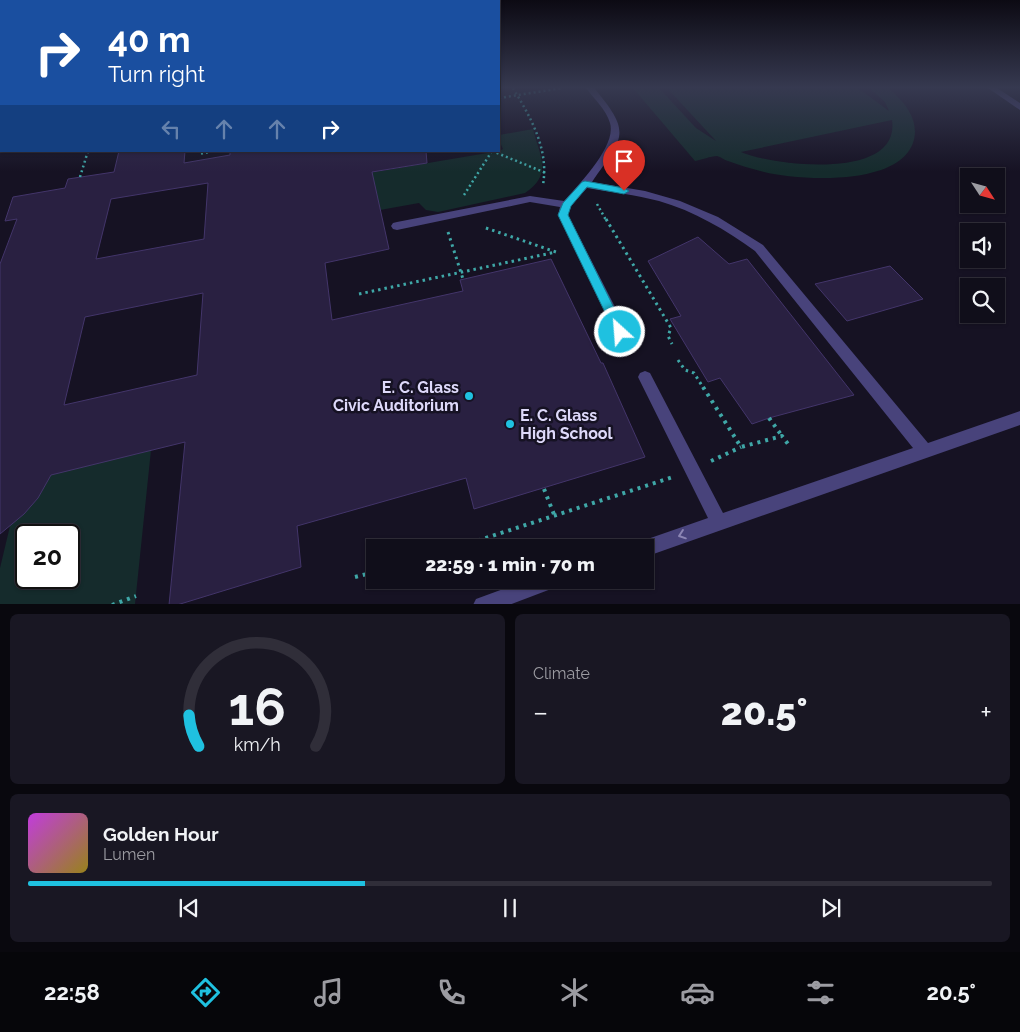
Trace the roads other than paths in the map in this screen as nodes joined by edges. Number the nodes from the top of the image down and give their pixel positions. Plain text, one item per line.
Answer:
1 (610, 116) edge
2 (585, 184) junction
3 (566, 205) junction
4 (397, 226) dead end
5 (629, 348) dead end
6 (645, 377) dead end
7 (1020, 418) edge
8 (925, 451) junction
9 (719, 522) junction
10 (654, 545) edge
11 (526, 589) edge
12 (482, 604) edge

1 - 2 street
2 - 3 street
2 - 8 street
3 - 4 street
3 - 5 street
6 - 9 street
7 - 8 street
8 - 9 street
9 -> 10 street
11 - 12 street

